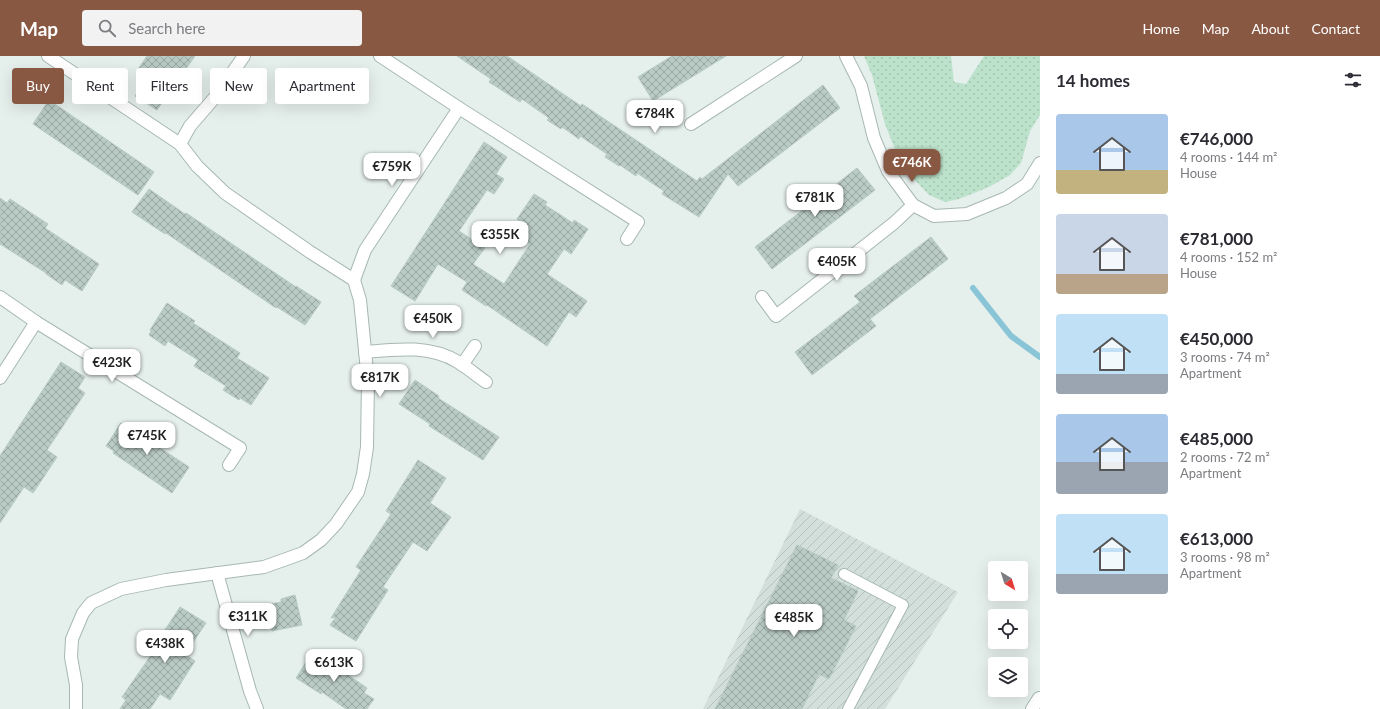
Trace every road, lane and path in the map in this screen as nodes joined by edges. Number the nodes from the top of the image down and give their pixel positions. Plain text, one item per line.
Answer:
1 (48, 56) edge
2 (244, 56) edge
3 (380, 56) edge
4 (796, 56) edge
5 (846, 56) edge
6 (459, 108) junction
7 (691, 124) dead end
8 (180, 144) junction
9 (1040, 163) edge
10 (913, 205) junction
11 (626, 239) dead end
12 (354, 280) junction
13 (762, 297) dead end
14 (0, 298) edge
15 (36, 322) junction
16 (475, 346) dead end
17 (365, 352) junction
18 (462, 365) junction
19 (0, 378) edge
20 (486, 382) dead end
21 (229, 465) dead end
22 (217, 573) junction
23 (844, 574) dead end
24 (1039, 698) dead end
25 (76, 709) edge
26 (257, 709) edge
27 (848, 709) edge
28 (1032, 709) edge

1 - 8 street
2 - 8 street
3 - 6 street
4 - 7 street
5 - 10 street
6 - 11 street
6 - 12 street
8 - 12 street
9 - 10 street
10 - 13 street
12 - 17 street
14 - 15 street
15 - 19 street
15 - 21 street
16 - 18 street
17 - 18 street
17 - 22 street
18 - 20 street
22 - 25 street
22 - 26 street
23 - 27 lane
24 - 28 street

